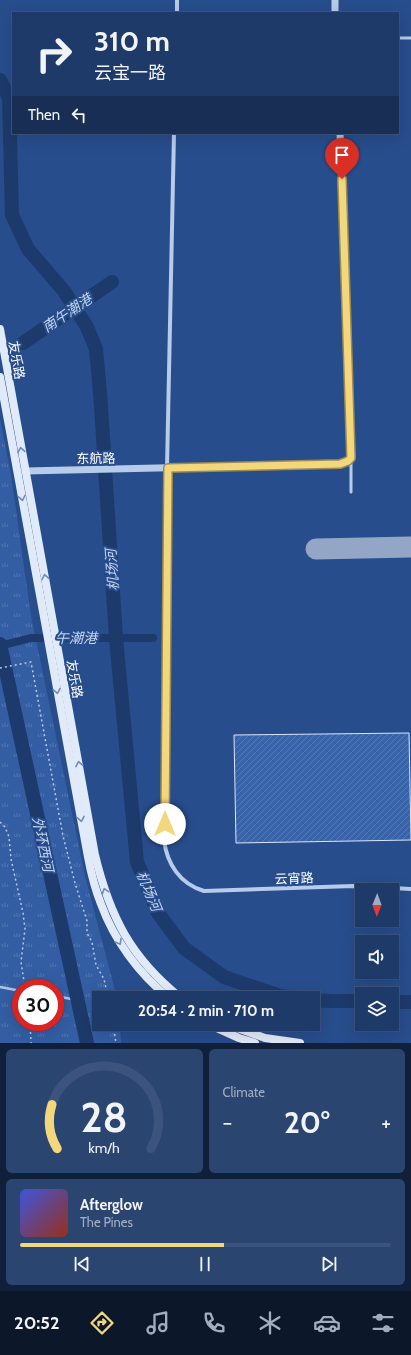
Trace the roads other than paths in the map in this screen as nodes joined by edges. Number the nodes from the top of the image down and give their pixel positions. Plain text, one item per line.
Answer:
1 (177, 0) edge
2 (335, 0) edge
3 (177, 12) edge
4 (335, 12) edge
5 (399, 38) edge
6 (411, 38) edge
7 (174, 134) edge
8 (340, 134) edge
9 (0, 329) edge
10 (0, 377) edge
11 (351, 458) junction
12 (168, 468) junction
13 (42, 469) dead end
14 (21, 471) junction
15 (351, 492) dead end
16 (411, 889) edge
17 (150, 975) junction
18 (163, 991) edge
19 (173, 991) edge
20 (224, 1031) edge
21 (246, 1031) edge
22 (255, 1043) edge
23 (300, 1043) edge

1 - 3 street
2 - 4 street
5 - 6 lane
7 - 12 street
8 - 11 street
14 -> 9 main road, 友乐路
10 - 14 main road, 友乐路
11 - 12 street, 东航路
11 - 15 lane
12 - 14 street, 东航路
12 - 16 street, 云宵路
13 - 14 street
14 - 17 main road, 友乐路
17 - 18 main road
17 - 19 main road
20 - 22 main road
21 - 23 main road

